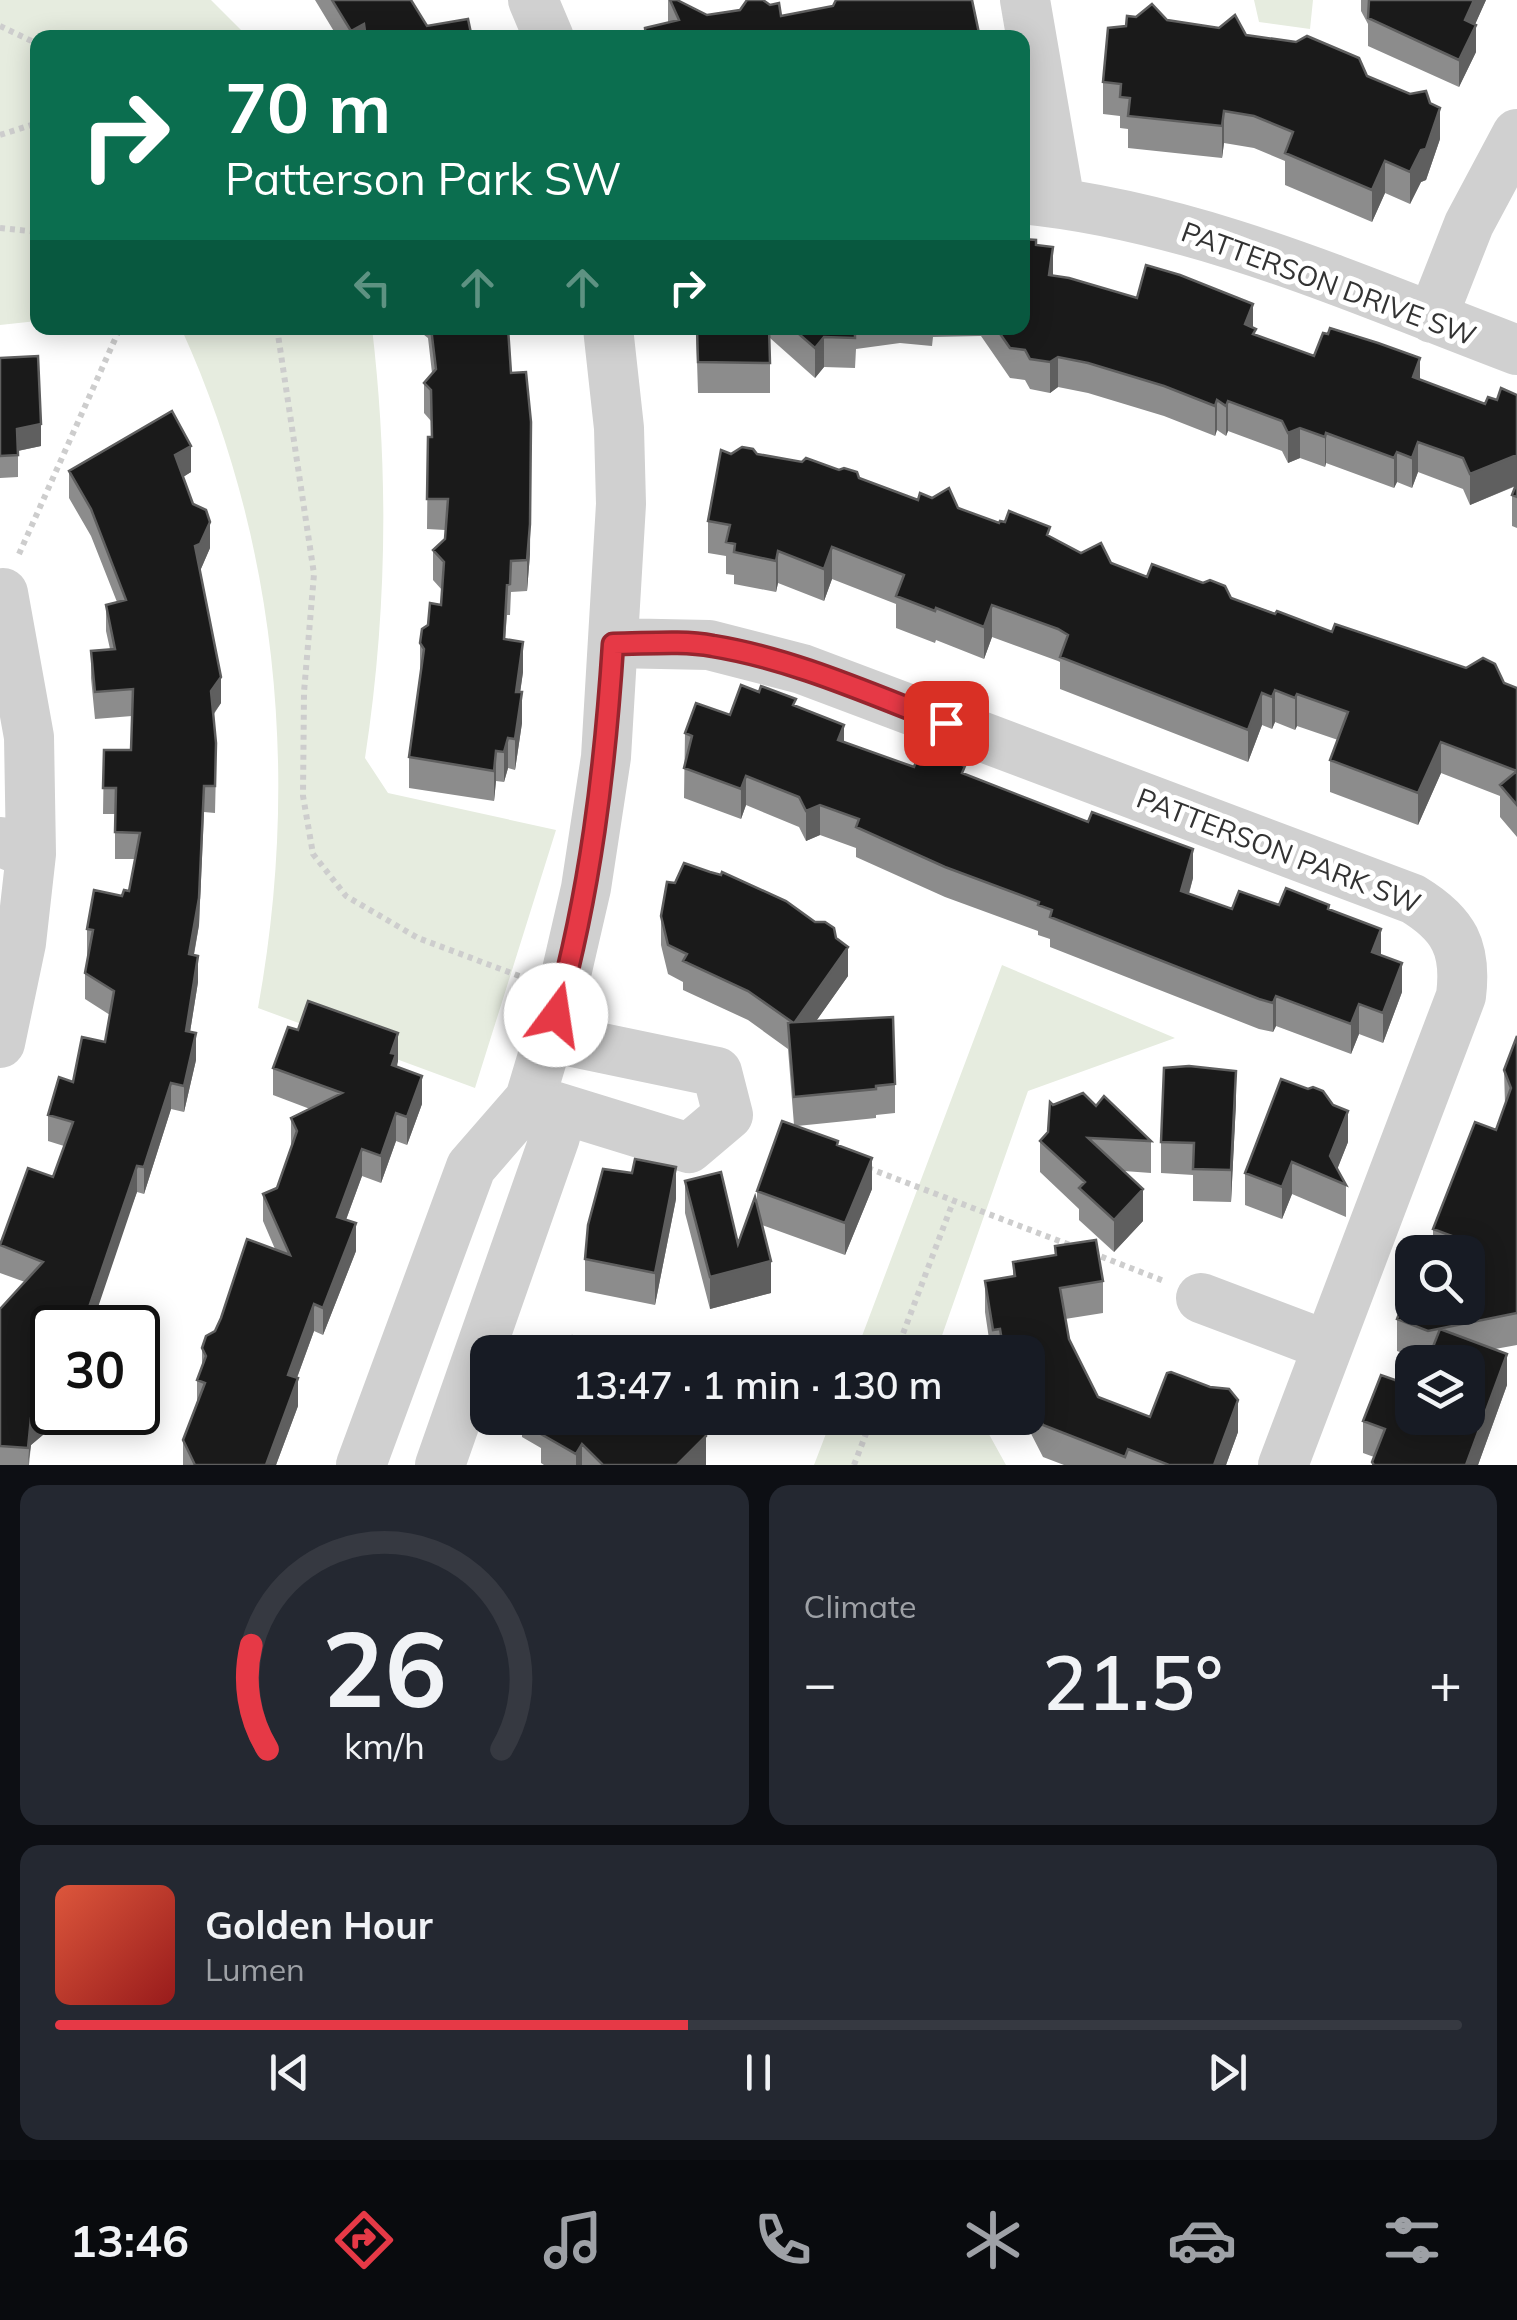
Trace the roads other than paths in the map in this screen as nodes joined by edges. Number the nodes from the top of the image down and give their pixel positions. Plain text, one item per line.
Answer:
1 (533, 0) edge
2 (1025, 0) edge
3 (546, 30) edge
4 (1027, 30) edge
5 (1030, 63) edge
6 (1517, 134) edge
7 (1041, 201) edge
8 (1432, 318) junction
9 (609, 335) edge
10 (1517, 350) edge
11 (3, 593) road end
12 (613, 644) junction
13 (16, 848) edge
14 (556, 1015) junction
15 (0, 1043) edge
16 (530, 1099) junction
17 (1202, 1298) road end
18 (1328, 1346) junction
19 (360, 1465) edge
20 (440, 1465) edge
21 (1283, 1465) edge

1 - 3 street
2 - 4 street
5 - 7 street
6 - 8 street
7 - 8 street, PATTERSON DRIVE SW
8 - 10 street, PATTERSON DRIVE SW
9 - 12 street
11 - 13 street
12 - 14 street
12 - 18 street, PATTERSON PARK SW
13 - 15 street
14 - 16 street
14 - 16 street
16 - 19 street
16 - 20 street
17 - 18 street
18 - 21 street, PATTERSON PARK SW

